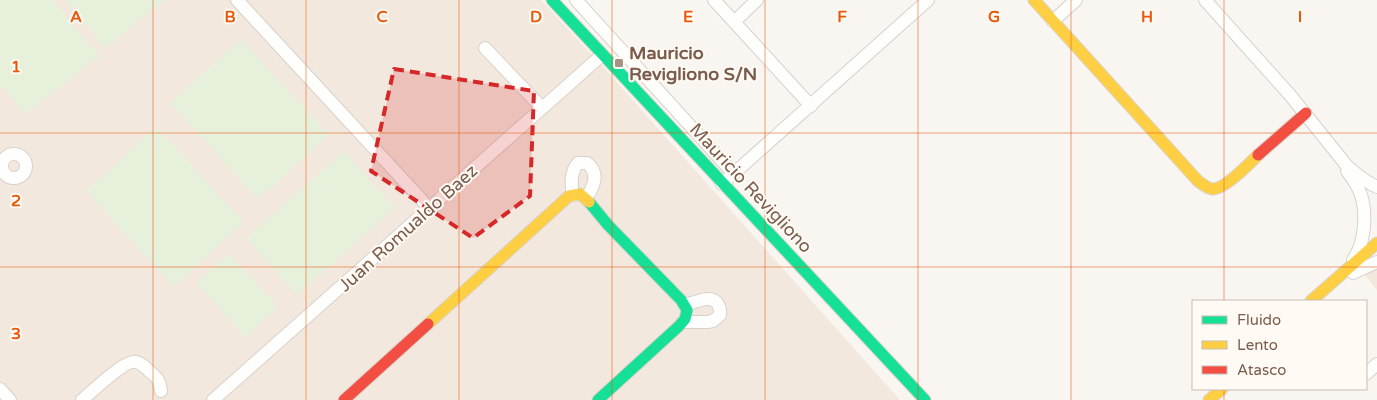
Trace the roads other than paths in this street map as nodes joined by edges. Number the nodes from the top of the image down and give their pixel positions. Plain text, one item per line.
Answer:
1 (237, 0) edge
2 (552, 0) edge
3 (576, 0) edge
4 (714, 0) edge
5 (757, 0) edge
6 (928, 0) edge
7 (1034, 0) edge
8 (1076, 0) edge
9 (1205, 0) edge
10 (1053, 21) junction
11 (734, 22) junction
12 (485, 48) dead end
13 (602, 55) junction
14 (811, 106) junction
15 (542, 108) junction
16 (1306, 113) junction
17 (1331, 146) junction
18 (734, 174) junction
19 (722, 184) junction
20 (1374, 185) edge
21 (1361, 194) junction
22 (430, 209) junction
23 (1377, 242) edge
24 (1377, 251) edge
25 (1377, 262) edge
26 (1350, 271) junction
27 (1312, 300) edge
28 (1322, 300) edge
29 (684, 305) junction
30 (682, 322) junction
31 (1377, 365) edge
32 (1367, 373) edge
33 (0, 390) edge
34 (1212, 390) edge
35 (1221, 390) edge
36 (161, 391) dead end
37 (10, 400) edge
38 (82, 400) edge
39 (213, 400) edge
40 (344, 400) edge
41 (598, 400) edge
42 (925, 400) edge
43 (1200, 400) edge
44 (1209, 400) edge

1 - 22 street
2 - 13 street, Mauricio Revigliono
3 - 18 street
4 - 11 street
5 - 11 street
6 - 14 street
7 - 10 street
8 - 10 street
9 - 16 street
10 - 16 street
11 - 14 street
12 - 15 street
13 - 15 street, Juan Romualdo Baez
13 - 19 street, Mauricio Revigliono
14 - 18 street
15 - 22 street, Juan Romualdo Baez
16 - 17 street
17 - 20 street
17 - 21 street
18 - 19 street
19 - 42 street, Mauricio Revigliono
20 - 21 street
21 - 26 street
22 - 39 street, Juan Romualdo Baez
23 - 26 street
24 - 26 street
25 - 26 street
26 - 27 street
26 - 28 street
29 - 30 street
29 - 30 street
29 - 40 street
30 - 41 street
31 - 32 street
33 - 37 street
34 - 43 street
35 - 44 street
36 - 38 street

